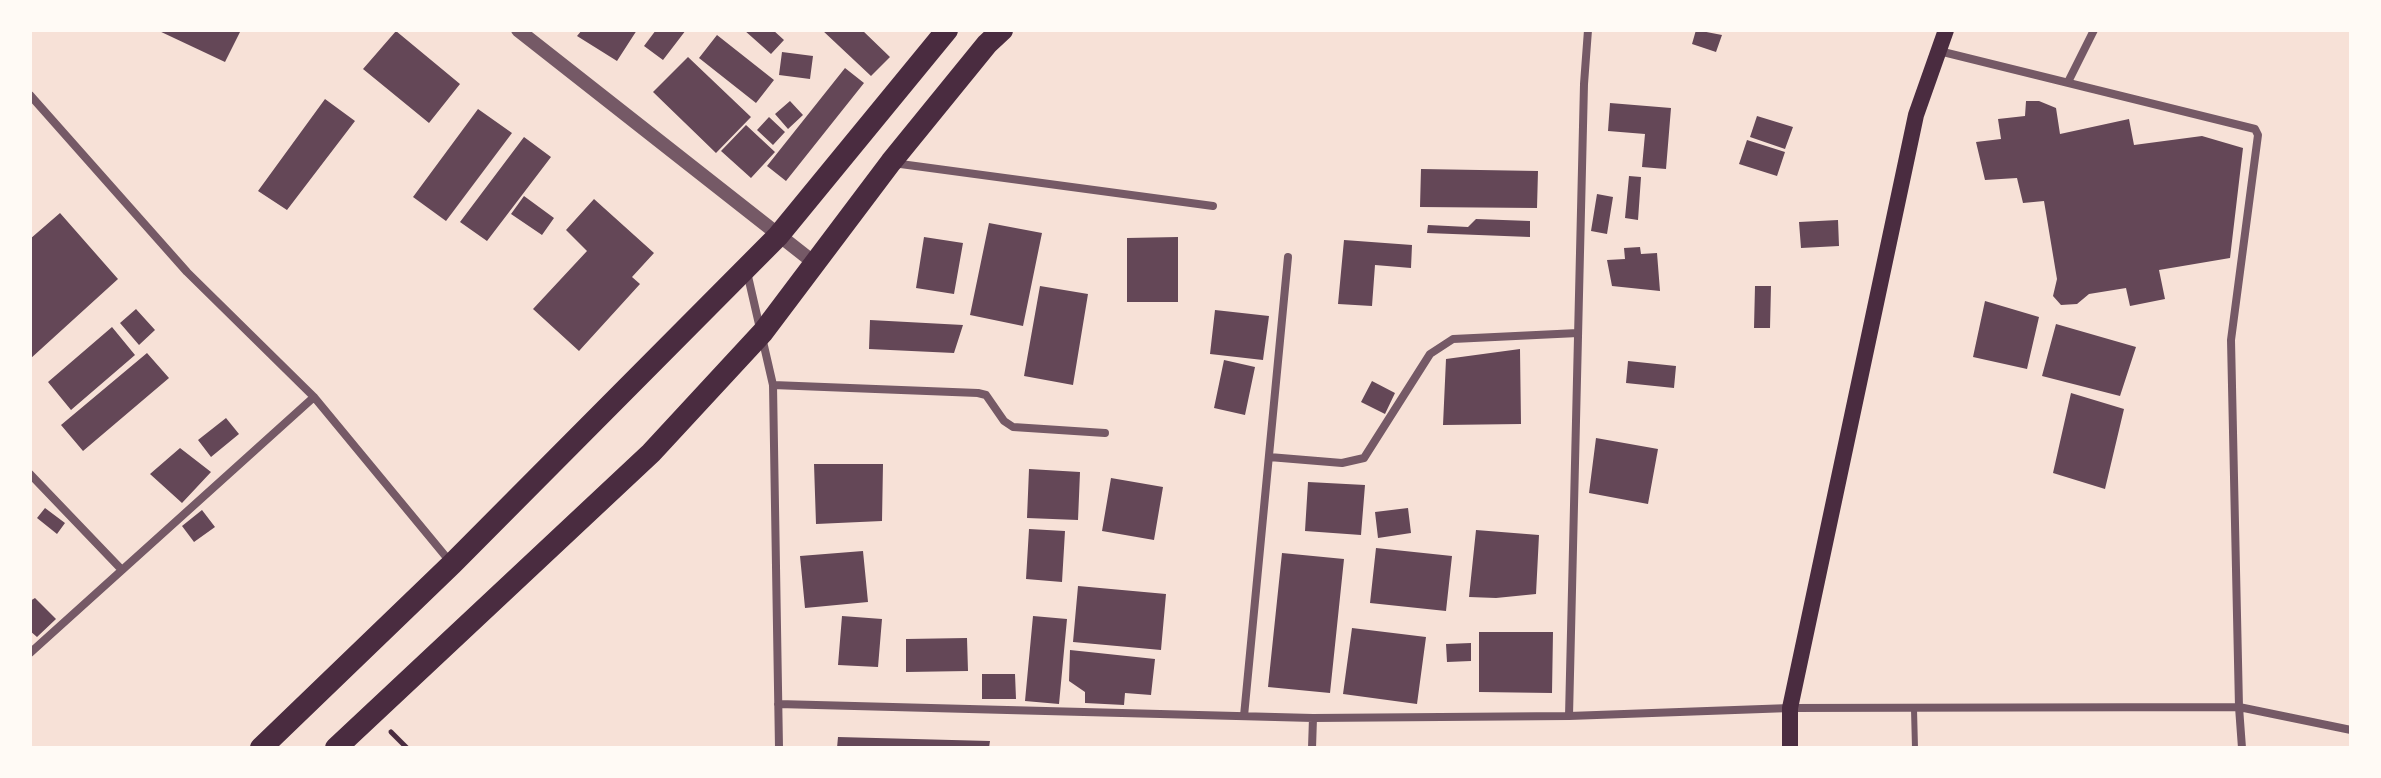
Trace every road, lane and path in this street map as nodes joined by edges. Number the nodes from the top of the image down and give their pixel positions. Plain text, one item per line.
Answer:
1 (518, 30) edge
2 (947, 30) edge
3 (1002, 30) edge
4 (1588, 30) edge
5 (1946, 30) edge
6 (2094, 30) edge
7 (1939, 51) junction
8 (2068, 82) junction
9 (30, 95) edge
10 (891, 162) junction
11 (1213, 206) dead end
12 (778, 236) junction
13 (1288, 257) dead end
14 (817, 265) junction
15 (746, 268) junction
16 (763, 332) junction
17 (1578, 333) junction
18 (773, 385) junction
19 (314, 397) junction
20 (1105, 433) dead end
21 (1269, 457) junction
22 (30, 474) edge
23 (452, 564) junction
24 (122, 570) junction
25 (30, 653) edge
26 (778, 704) junction
27 (2239, 707) junction
28 (1790, 708) junction
29 (1914, 709) junction
30 (1244, 716) junction
31 (1569, 716) junction
32 (1313, 718) junction
33 (2351, 730) edge
34 (261, 748) edge
35 (336, 748) edge
36 (779, 748) edge
37 (1312, 748) edge
38 (1790, 748) edge
39 (1915, 748) edge
40 (2242, 748) edge

1 - 12 street
2 - 12 highway
3 - 10 highway
4 - 17 street
5 - 7 main road
6 - 8 street
7 - 8 street
7 - 28 main road
8 - 27 street
9 - 19 street
10 - 11 street
10 - 14 highway
12 - 14 street
12 - 15 highway
13 - 21 street
14 - 16 highway
15 - 16 street
15 - 23 highway
16 - 18 street
16 - 35 highway
17 - 21 street
17 - 31 street
18 - 20 street
18 - 26 street
19 - 23 street
19 - 24 street
21 - 30 street
22 - 24 street
23 - 34 highway
24 - 25 street
26 - 30 street
26 - 36 street
27 - 29 street
27 - 33 street
27 - 40 street
28 - 29 street
28 - 31 street
28 - 38 main road
29 - 39 lane
30 - 32 street
31 - 32 street
32 - 37 street

